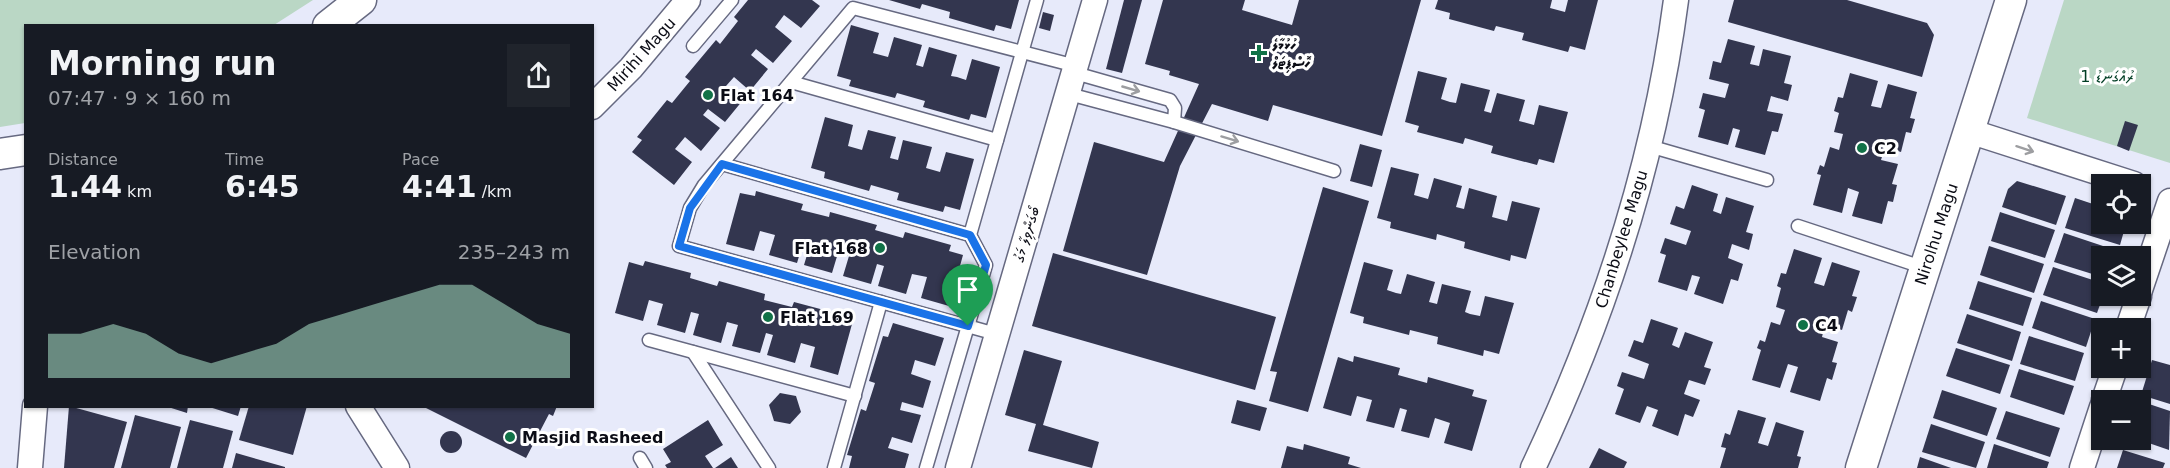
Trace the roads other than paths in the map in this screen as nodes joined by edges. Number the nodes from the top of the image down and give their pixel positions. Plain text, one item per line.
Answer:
1 (361, 0) edge
2 (688, 0) edge
3 (732, 0) edge
4 (1037, 0) edge
5 (1095, 0) edge
6 (1676, 0) edge
7 (2011, 0) edge
8 (331, 24) edge
9 (693, 46) dead end
10 (1022, 52) junction
11 (1074, 78) junction
12 (791, 82) junction
13 (594, 105) edge
14 (1174, 122) junction
15 (1969, 130) junction
16 (997, 140) junction
17 (1649, 146) junction
18 (24, 150) edge
19 (0, 154) edge
20 (722, 164) junction
21 (1334, 171) dead end
22 (2103, 174) edge
23 (1767, 180) dead end
24 (2151, 190) edge
25 (2170, 196) edge
26 (2170, 201) edge
27 (1798, 226) dead end
28 (970, 235) junction
29 (2151, 257) edge
30 (1925, 268) junction
31 (881, 302) junction
32 (968, 326) junction
33 (996, 334) junction
34 (650, 340) dead end
35 (693, 352) junction
36 (855, 396) junction
37 (35, 408) edge
38 (359, 408) edge
39 (2091, 441) edge
40 (30, 468) edge
41 (397, 468) edge
42 (769, 468) edge
43 (834, 468) edge
44 (926, 468) edge
45 (958, 468) edge
46 (1533, 468) edge
47 (1861, 468) edge
48 (2082, 468) edge

1 - 8 street
2 - 13 street, Mirihi Magu
3 - 9 lane
4 - 10 lane
5 - 11 street, ބޯގަންވިލާ މަގު
6 - 17 street, Chanbeylee Magu
7 - 15 street, Nirolhu Magu
10 - 11 lane
10 - 12 lane
10 - 16 lane
11 - 14 lane
11 -> 14 lane
11 - 33 street, ބޯގަންވިލާ މަގު
12 - 16 lane
12 - 20 lane
14 -> 21 lane
15 -> 22 street
15 - 30 street, Nirolhu Magu
16 - 28 lane
17 - 23 lane
17 - 46 street, Chanbeylee Magu
18 - 19 street
20 - 28 lane
20 - 31 lane
24 - 25 street
26 - 29 street
27 - 30 lane
28 - 32 lane
30 - 47 street, Nirolhu Magu
31 - 32 lane
31 - 36 lane
32 - 33 lane
32 - 44 lane
33 - 45 street, ބޯގަންވިލާ މަގު
34 - 35 lane
35 - 36 lane
35 - 42 lane
36 - 43 lane
37 - 40 street
38 - 41 street
39 - 48 street

